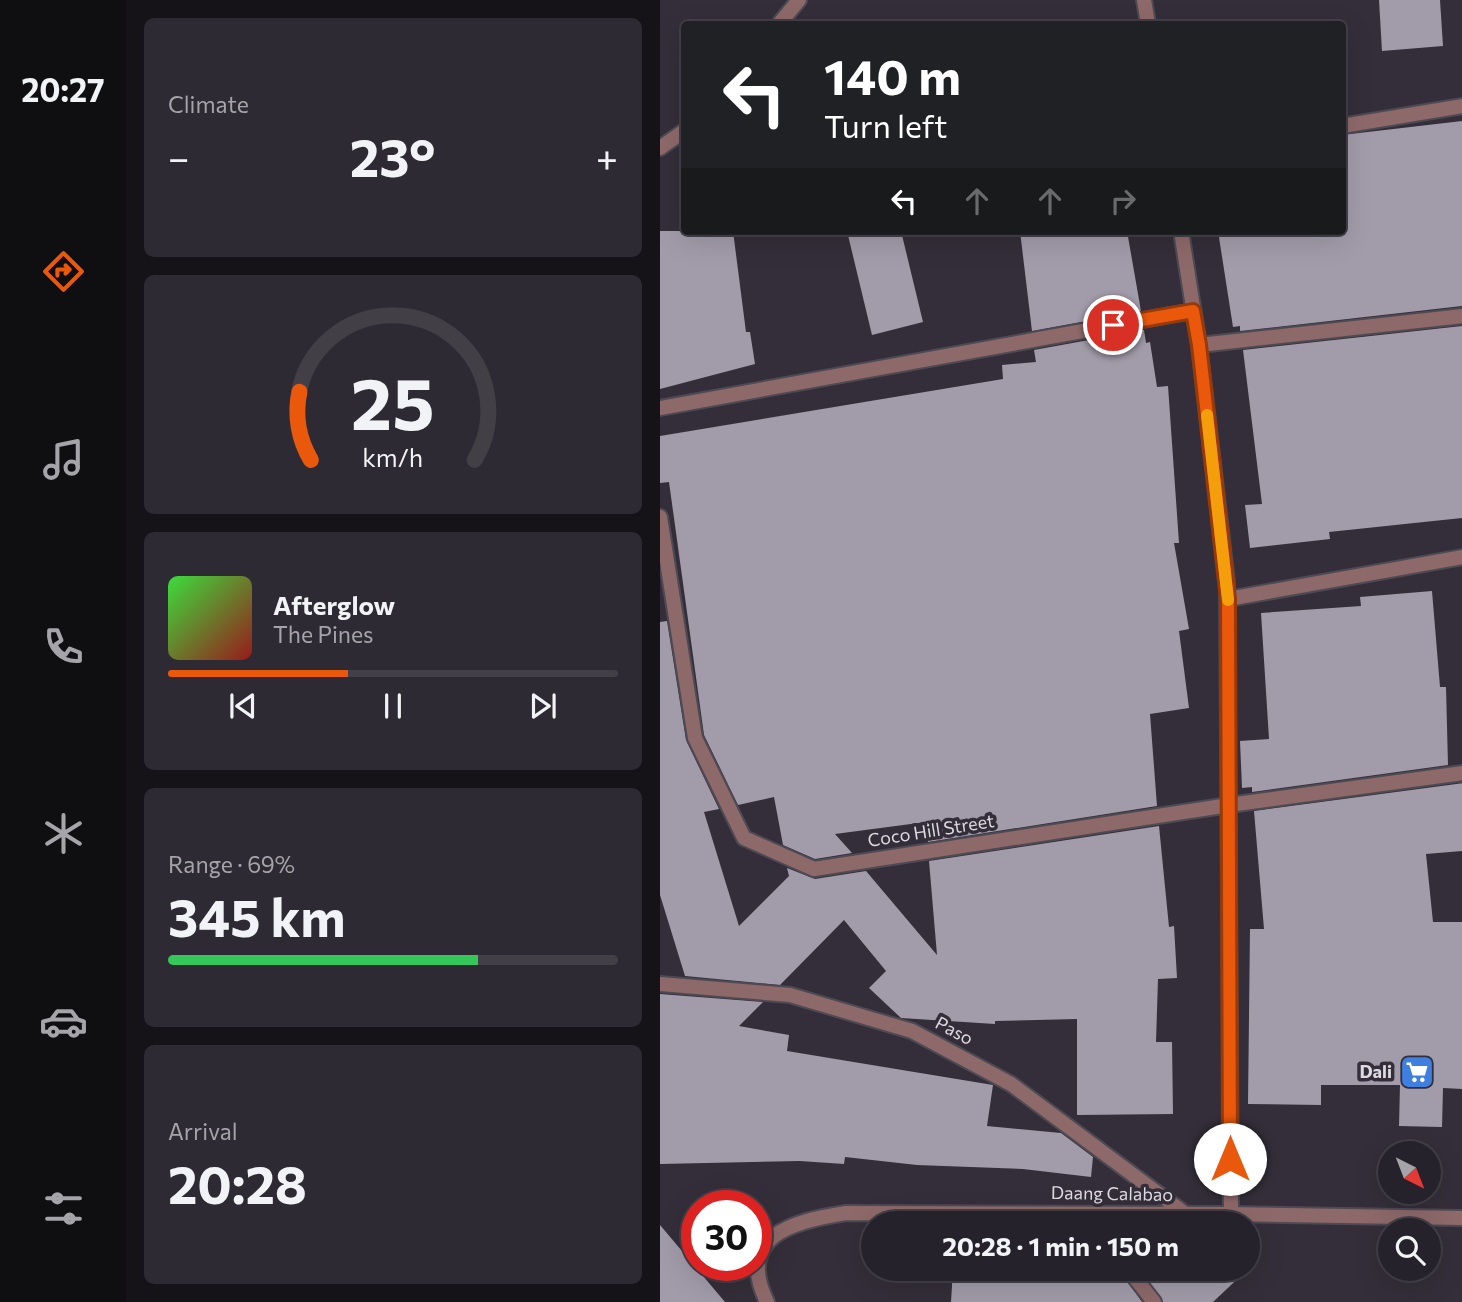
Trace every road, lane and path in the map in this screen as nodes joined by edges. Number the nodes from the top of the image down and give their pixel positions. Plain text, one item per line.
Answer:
1 (799, 0) edge
2 (1144, 0) edge
3 (782, 21) edge
4 (1148, 21) edge
5 (1462, 106) edge
6 (1346, 125) edge
7 (681, 133) edge
8 (660, 148) edge
9 (1182, 235) edge
10 (1193, 311) junction
11 (1462, 316) edge
12 (1199, 345) junction
13 (660, 408) edge
14 (660, 517) edge
15 (1462, 557) edge
16 (1228, 599) junction
17 (1462, 773) edge
18 (1229, 805) junction
19 (660, 984) edge
20 (1183, 1211) edge
21 (1230, 1211) edge
22 (861, 1213) edge
23 (1260, 1215) edge
24 (1462, 1218) edge
25 (1137, 1281) edge
26 (767, 1302) edge
27 (1154, 1302) edge

1 - 3 street
2 - 4 street
5 - 6 street
7 - 8 street
9 - 10 street
10 - 12 street
10 - 13 street
11 - 12 street
12 - 16 street
14 - 18 street, Coco Hill Street
15 - 16 street
16 - 18 street
17 - 18 street, Coco Hill Street
18 - 21 street
19 - 20 street, Paso
22 - 26 street, Daang Calabao
23 - 24 street, Daang Calabao
25 - 27 street

